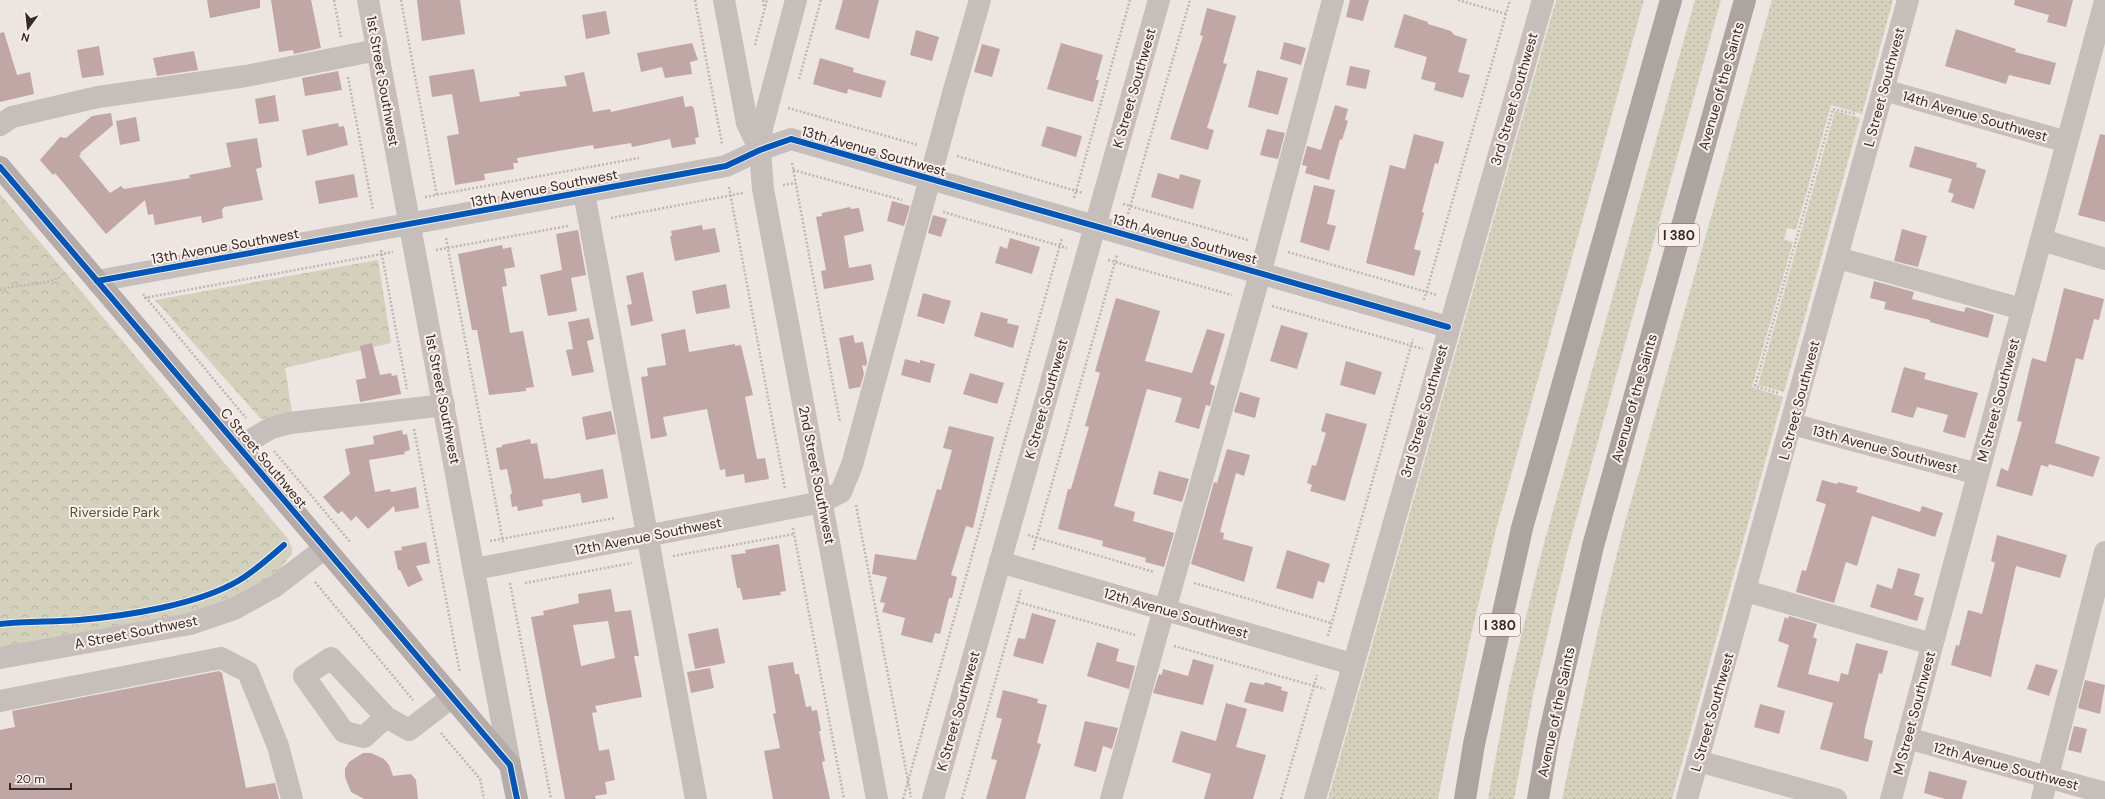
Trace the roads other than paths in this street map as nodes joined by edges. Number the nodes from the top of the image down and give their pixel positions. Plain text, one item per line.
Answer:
1 (368, 0) edge
2 (724, 0) edge
3 (796, 0) edge
4 (980, 0) edge
5 (1159, 0) edge
6 (1334, 0) edge
7 (1542, 0) edge
8 (1670, 0) edge
9 (1745, 0) edge
10 (1908, 0) edge
11 (2105, 1) edge
12 (378, 50) junction
13 (1884, 90) junction
14 (0, 125) edge
15 (2067, 142) junction
16 (760, 150) junction
17 (0, 167) edge
18 (930, 180) junction
19 (584, 193) junction
20 (410, 225) junction
21 (1094, 226) junction
22 (2042, 240) junction
23 (1838, 258) junction
24 (2105, 259) edge
25 (1260, 274) junction
26 (97, 281) junction
27 (2022, 309) junction
28 (1448, 327) junction
29 (444, 405) junction
30 (1792, 424) junction
31 (239, 448) junction
32 (1978, 474) junction
33 (822, 502) junction
34 (648, 536) junction
35 (325, 548) junction
36 (2105, 552) edge
37 (1000, 562) junction
38 (474, 569) junction
39 (1746, 591) junction
40 (1165, 609) junction
41 (1932, 644) junction
42 (0, 658) edge
43 (1352, 664) junction
44 (452, 697) junction
45 (0, 701) edge
46 (386, 717) dead end
47 (1907, 738) junction
48 (1698, 761) junction
49 (510, 765) junction
50 (2048, 777) junction
51 (2105, 793) edge
52 (292, 799) edge
53 (516, 799) edge
54 (696, 799) edge
55 (877, 799) edge
56 (933, 799) edge
57 (1110, 799) edge
58 (1315, 799) edge
59 (1464, 799) edge
60 (1538, 799) edge
61 (1687, 799) edge
62 (1836, 799) edge
63 (1891, 799) edge
64 (2042, 799) edge

1 - 12 street, 1st Street Southwest
2 - 16 street, 2nd Street Southwest
3 - 16 street, 2nd Street Southwest
4 - 18 street, 12th Avenue Southwest
5 - 21 street, K Street Southwest
6 - 25 street
7 - 28 street, 3rd Street Southwest
8 - 59 highway, I 380
9 - 60 highway, Avenue of the Saints / I 380
10 - 13 street, L Street Southwest
11 - 15 street, M Street Southwest
12 - 14 street
12 - 20 street, 1st Street Southwest
13 - 15 street, 14th Avenue Southwest
13 - 23 street, L Street Southwest
15 - 22 street, M Street Southwest
16 - 18 street, 13th Avenue Southwest
16 - 19 street, 13th Avenue Southwest
16 - 33 street, 2nd Street Southwest
17 - 26 main road, C Street Southwest
18 - 21 street, 13th Avenue Southwest
18 - 33 street, 12th Avenue Southwest
19 - 20 street, 13th Avenue Southwest
19 - 34 street
20 - 26 street, 13th Avenue Southwest
20 - 29 street, 1st Street Southwest
21 - 25 street, 13th Avenue Southwest
21 - 37 street, K Street Southwest
22 - 24 street
22 - 27 street, M Street Southwest
23 - 27 street
23 - 30 street, L Street Southwest
25 - 28 street, 13th Avenue Southwest
25 - 40 street
26 - 31 main road, C Street Southwest
27 - 32 street, M Street Southwest
28 - 43 street, 3rd Street Southwest
29 - 31 street
29 - 38 street, 1st Street Southwest
30 - 32 street, 13th Avenue Southwest
30 - 39 street, L Street Southwest
31 - 35 main road, C Street Southwest
32 - 41 street, M Street Southwest
33 - 34 street, 12th Avenue Southwest
33 - 55 street, 2nd Street Southwest
34 - 38 street, 12th Avenue Southwest
34 - 54 street
35 - 42 street, A Street Southwest
35 - 44 main road, C Street Southwest
36 - 50 street
37 - 40 street, 12th Avenue Southwest
37 - 56 street, K Street Southwest
38 - 49 street, 1st Street Southwest
39 - 41 street
39 - 48 street, L Street Southwest
40 - 43 street, 12th Avenue Southwest
40 - 57 street
41 - 47 street, M Street Southwest
43 - 58 street, 3rd Street Southwest
44 - 46 street
44 - 49 main road, C Street Southwest
45 - 52 street
47 - 50 street, 12th Avenue Southwest
47 - 63 street, M Street Southwest
48 - 61 street, L Street Southwest
48 - 62 street
49 - 53 main road, 1st Street Southwest
50 - 51 street, 12th Avenue Southwest
50 - 64 street

